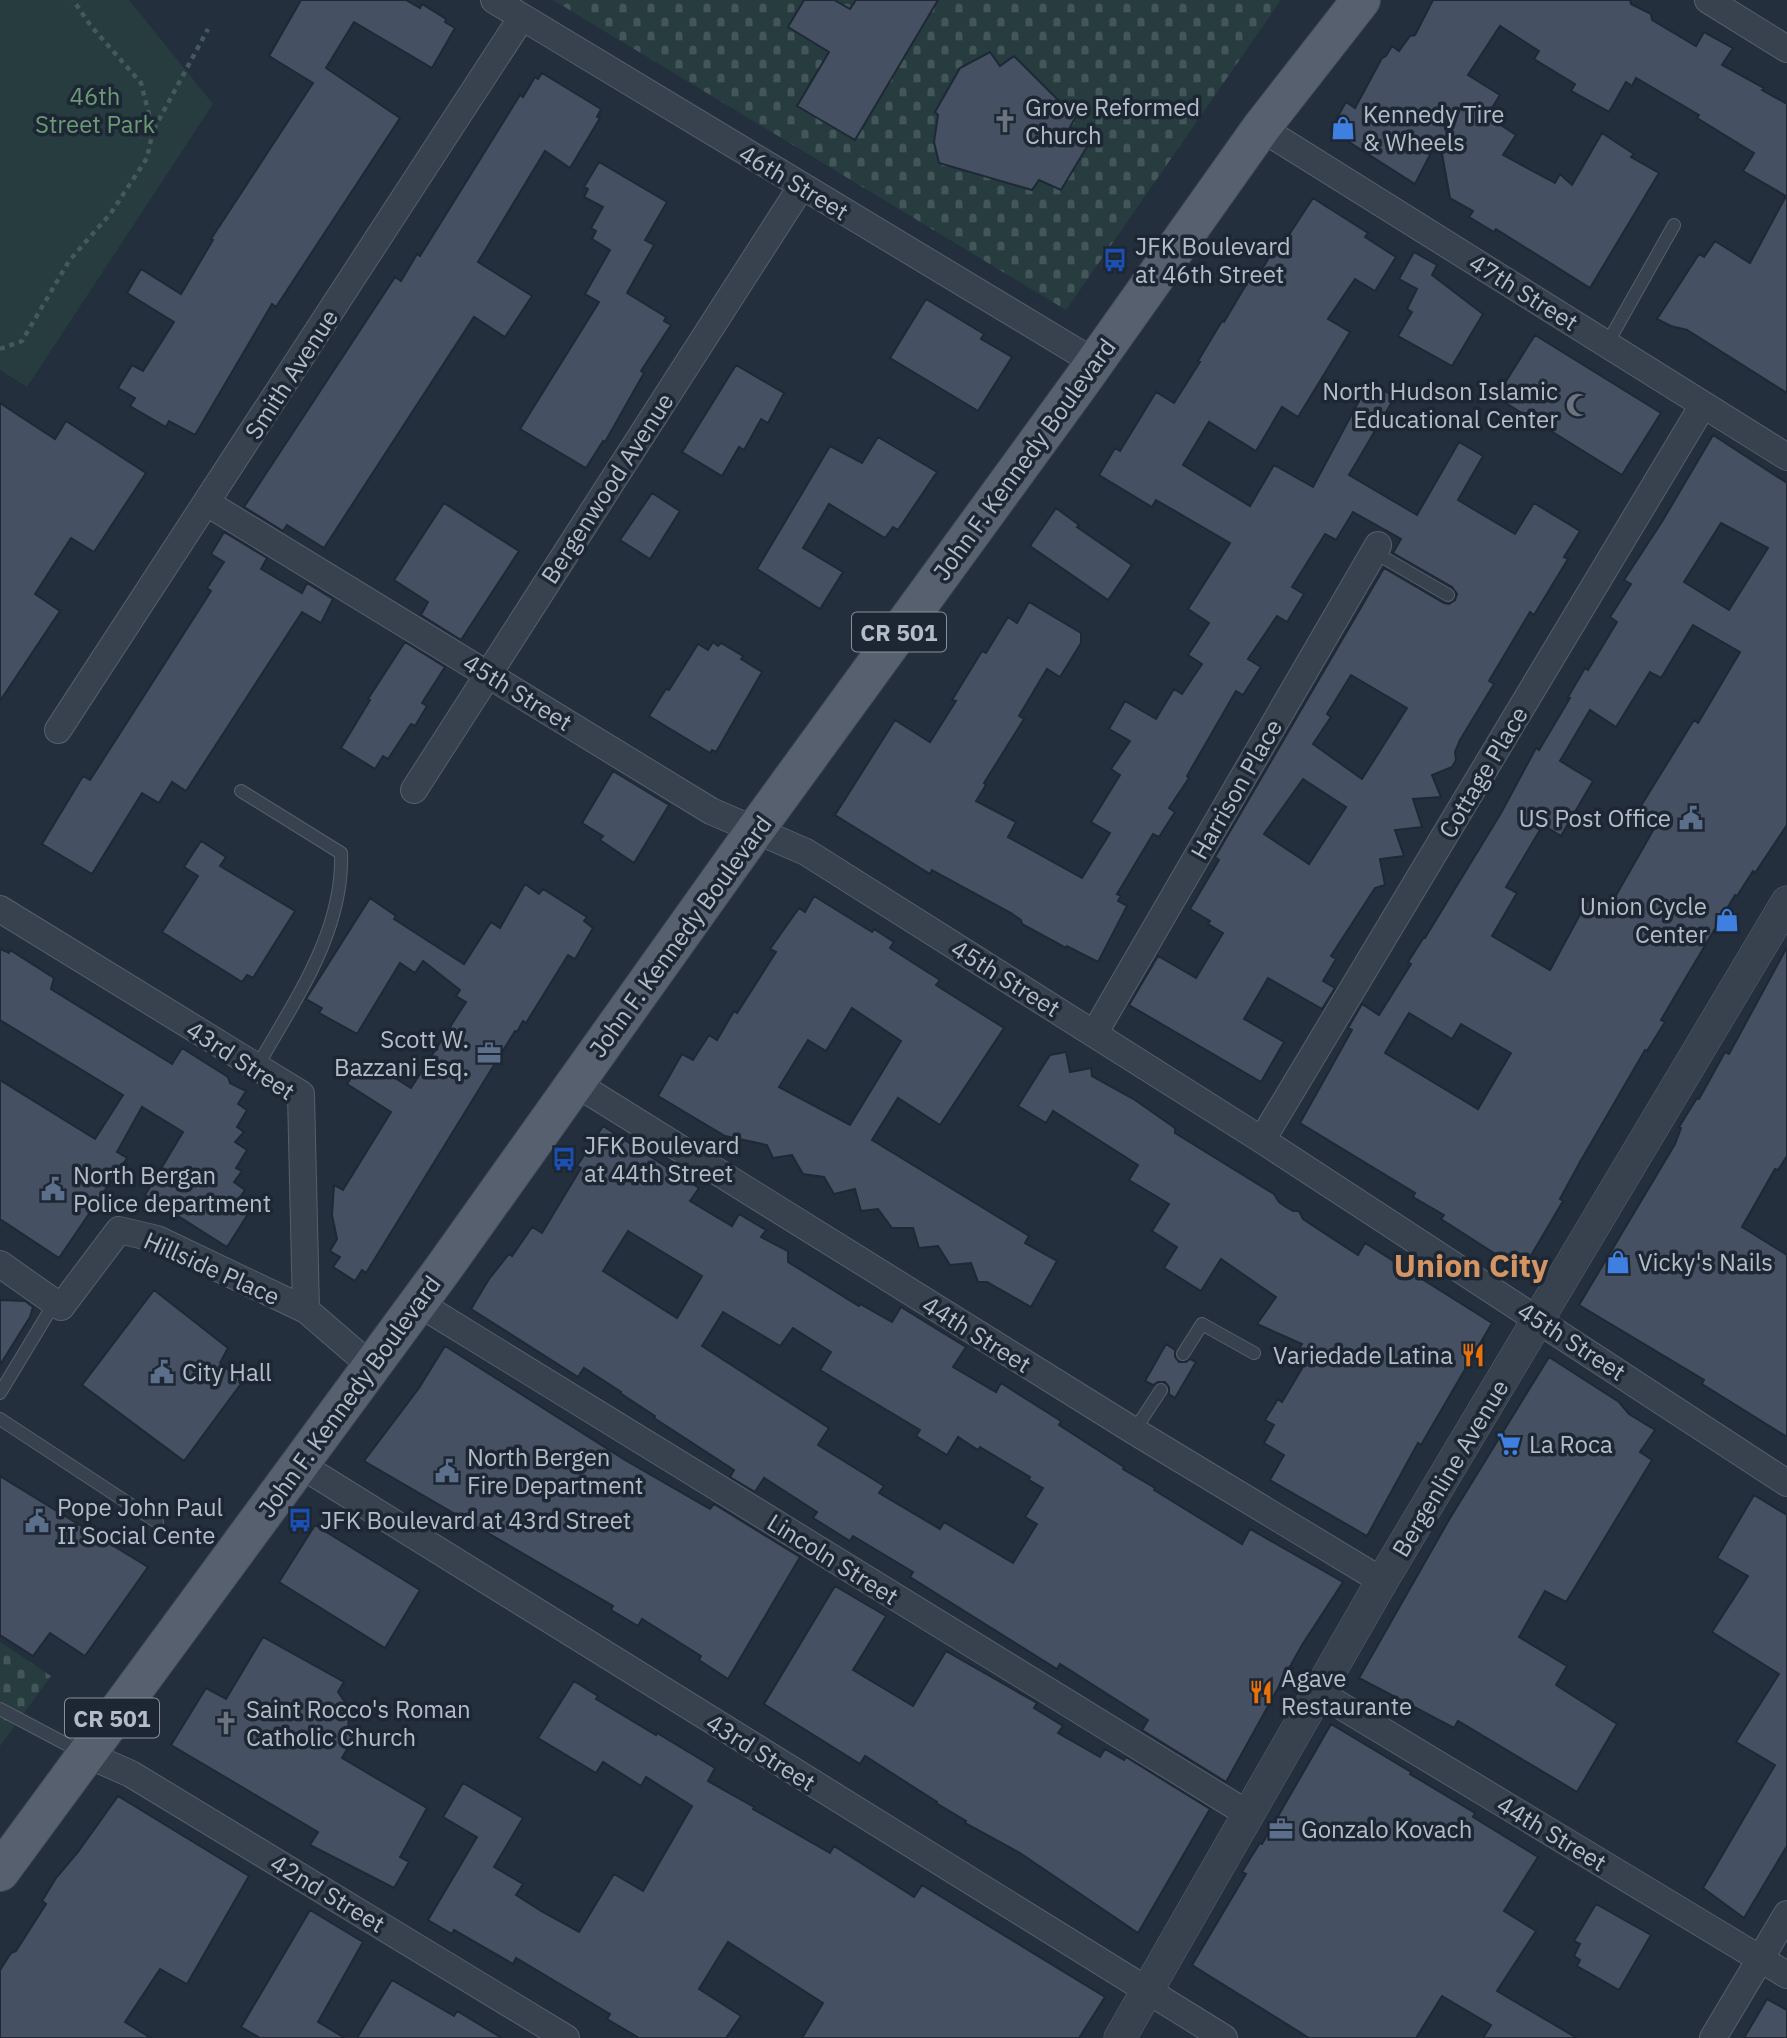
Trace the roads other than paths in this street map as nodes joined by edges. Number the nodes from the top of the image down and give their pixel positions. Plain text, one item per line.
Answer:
1 (494, 0) edge
2 (1362, 0) edge
3 (1708, 0) edge
4 (522, 18) junction
5 (1787, 49) edge
6 (1261, 128) junction
7 (802, 187) junction
8 (1674, 225) dead end
9 (1607, 344) junction
10 (1094, 362) junction
11 (1703, 405) junction
12 (1787, 457) edge
13 (207, 503) junction
14 (1376, 548) joint
15 (1448, 595) dead end
16 (488, 673) junction
17 (58, 730) dead end
18 (414, 790) dead end
19 (241, 791) dead end
20 (756, 829) junction
21 (1787, 902) edge
22 (0, 909) edge
23 (1094, 1034) junction
24 (257, 1067) junction
25 (575, 1083) junction
26 (1262, 1140) junction
27 (0, 1264) edge
28 (418, 1303) junction
29 (58, 1304) junction
30 (306, 1310) junction
31 (1539, 1319) junction
32 (1254, 1353) dead end
33 (1183, 1354) dead end
34 (371, 1366) junction
35 (1161, 1390) dead end
36 (0, 1393) edge
37 (0, 1419) edge
38 (1134, 1431) junction
39 (299, 1464) junction
40 (1787, 1483) edge
41 (158, 1522) dead end
42 (1382, 1581) junction
43 (1318, 1692) junction
44 (0, 1709) edge
45 (86, 1755) junction
46 (1248, 1814) junction
47 (0, 1872) edge
48 (1787, 1914) edge
49 (1760, 1958) junction
50 (1787, 1975) edge
51 (1147, 1992) junction
52 (566, 2038) edge
53 (1120, 2038) edge
54 (1224, 2038) edge
55 (1713, 2038) edge

1 - 4 street, 46th Street
2 - 6 main road, John F. Kennedy Boulevard / CR 501
3 - 5 street
4 - 7 street, 46th Street
4 - 13 street, Smith Avenue
6 - 9 street, 47th Street
6 - 10 main road, John F. Kennedy Boulevard / CR 501
7 - 10 street, 46th Street
7 - 16 street, Bergenwood Avenue
8 - 9 lane
9 - 11 street, 47th Street
10 - 20 main road, John F. Kennedy Boulevard / CR 501
11 - 12 street, 47th Street
11 - 26 street, Cottage Place
13 - 16 street, 45th Street
13 - 17 street, Smith Avenue
14 - 15 lane
14 - 23 street, Harrison Place
16 - 18 street, Bergenwood Avenue
16 - 20 street, 45th Street
19 - 24 lane
20 - 23 street, 45th Street
20 - 25 main road, John F. Kennedy Boulevard / CR 501
21 - 31 street, Bergenline Avenue
22 - 24 street, 43rd Street
23 - 26 street, 45th Street
24 - 30 street, 43rd Street
25 - 28 main road, John F. Kennedy Boulevard / CR 501
25 - 38 street, 44th Street
26 - 31 street, 45th Street
27 - 29 street
28 - 34 main road, John F. Kennedy Boulevard / CR 501
28 - 46 street, Lincoln Street
29 - 30 street, Hillside Place
29 - 36 lane
30 - 34 street
31 - 40 street, 45th Street
31 - 42 street, Bergenline Avenue
32 - 33 lane
34 - 39 main road, John F. Kennedy Boulevard / CR 501
35 - 38 lane
37 - 41 lane
38 - 42 street, 44th Street
39 - 45 main road, John F. Kennedy Boulevard / CR 501
39 - 51 street, 43rd Street
42 - 43 street, Bergenline Avenue
43 - 46 street, Bergenline Avenue
43 - 49 street, 44th Street
44 - 45 lane
45 - 47 main road, John F. Kennedy Boulevard / CR 501
45 - 52 street, 42nd Street
46 - 51 street, Bergenline Avenue
48 - 49 street
49 - 50 street, 44th Street
49 - 55 street
51 - 53 street, Bergenline Avenue
51 - 54 street, 43rd Street

